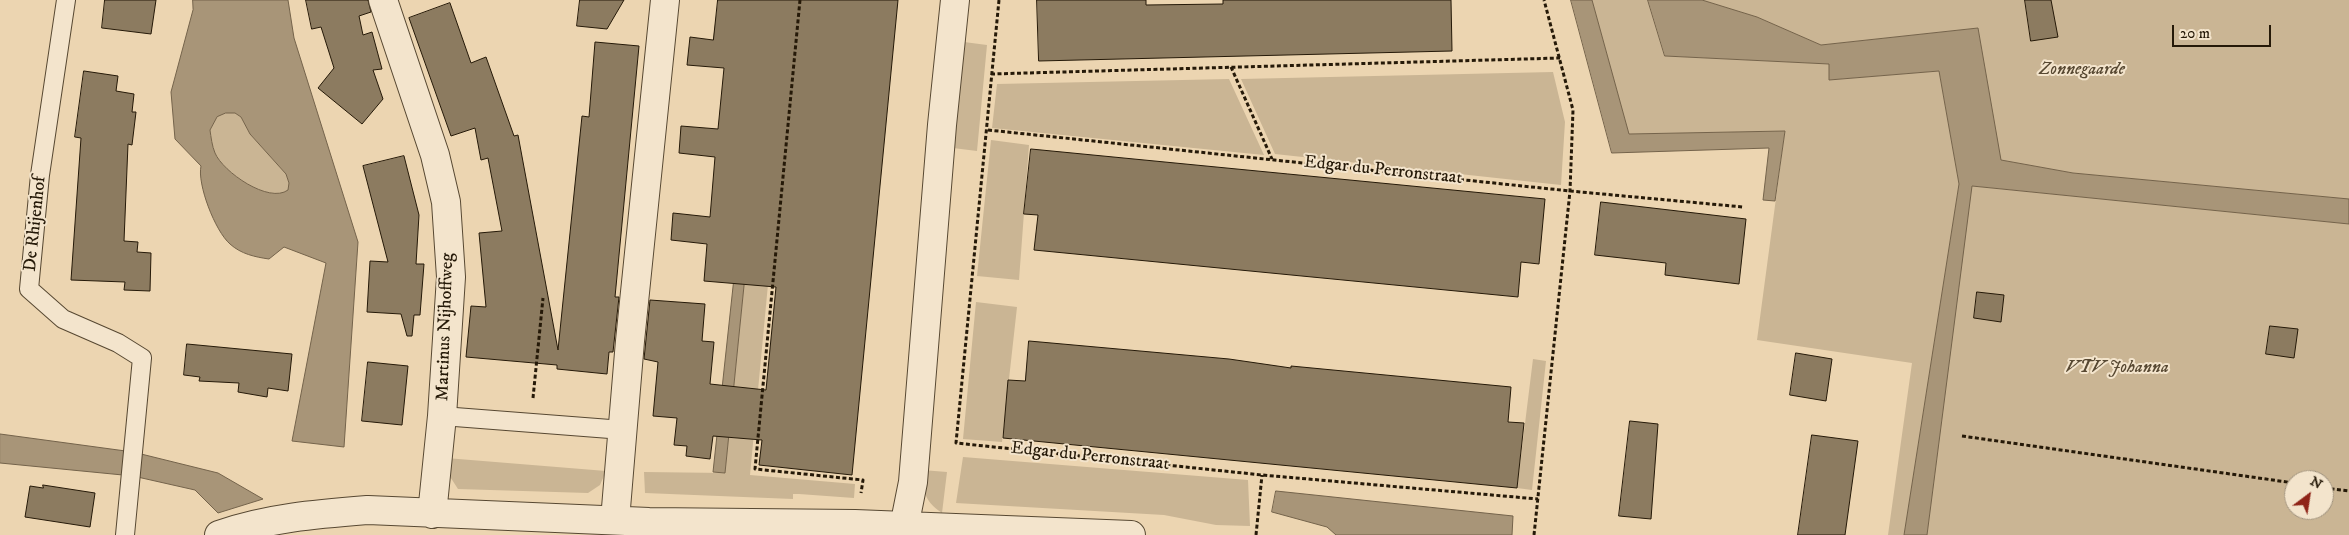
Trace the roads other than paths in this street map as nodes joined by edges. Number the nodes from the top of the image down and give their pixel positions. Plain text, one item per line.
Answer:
1 (66, 0) edge
2 (383, 0) edge
3 (665, 0) edge
4 (955, 0) edge
5 (442, 416) junction
6 (622, 430) junction
7 (432, 514) junction
8 (615, 520) junction
9 (473, 525) edge
10 (904, 527) junction
11 (794, 530) edge
12 (1061, 534) edge
13 (125, 535) edge
14 (219, 535) edge
15 (1131, 535) edge

1 - 13 lane, De Rhijenhof
2 - 5 street, Martinus Nijhoffweg
3 - 6 street
4 - 10 street
5 - 6 lane
5 - 7 street, Martinus Nijhoffweg
6 - 8 street
7 - 9 street
7 - 14 street
8 - 9 street
8 - 11 street
10 - 11 street
10 - 12 street
12 - 15 street

